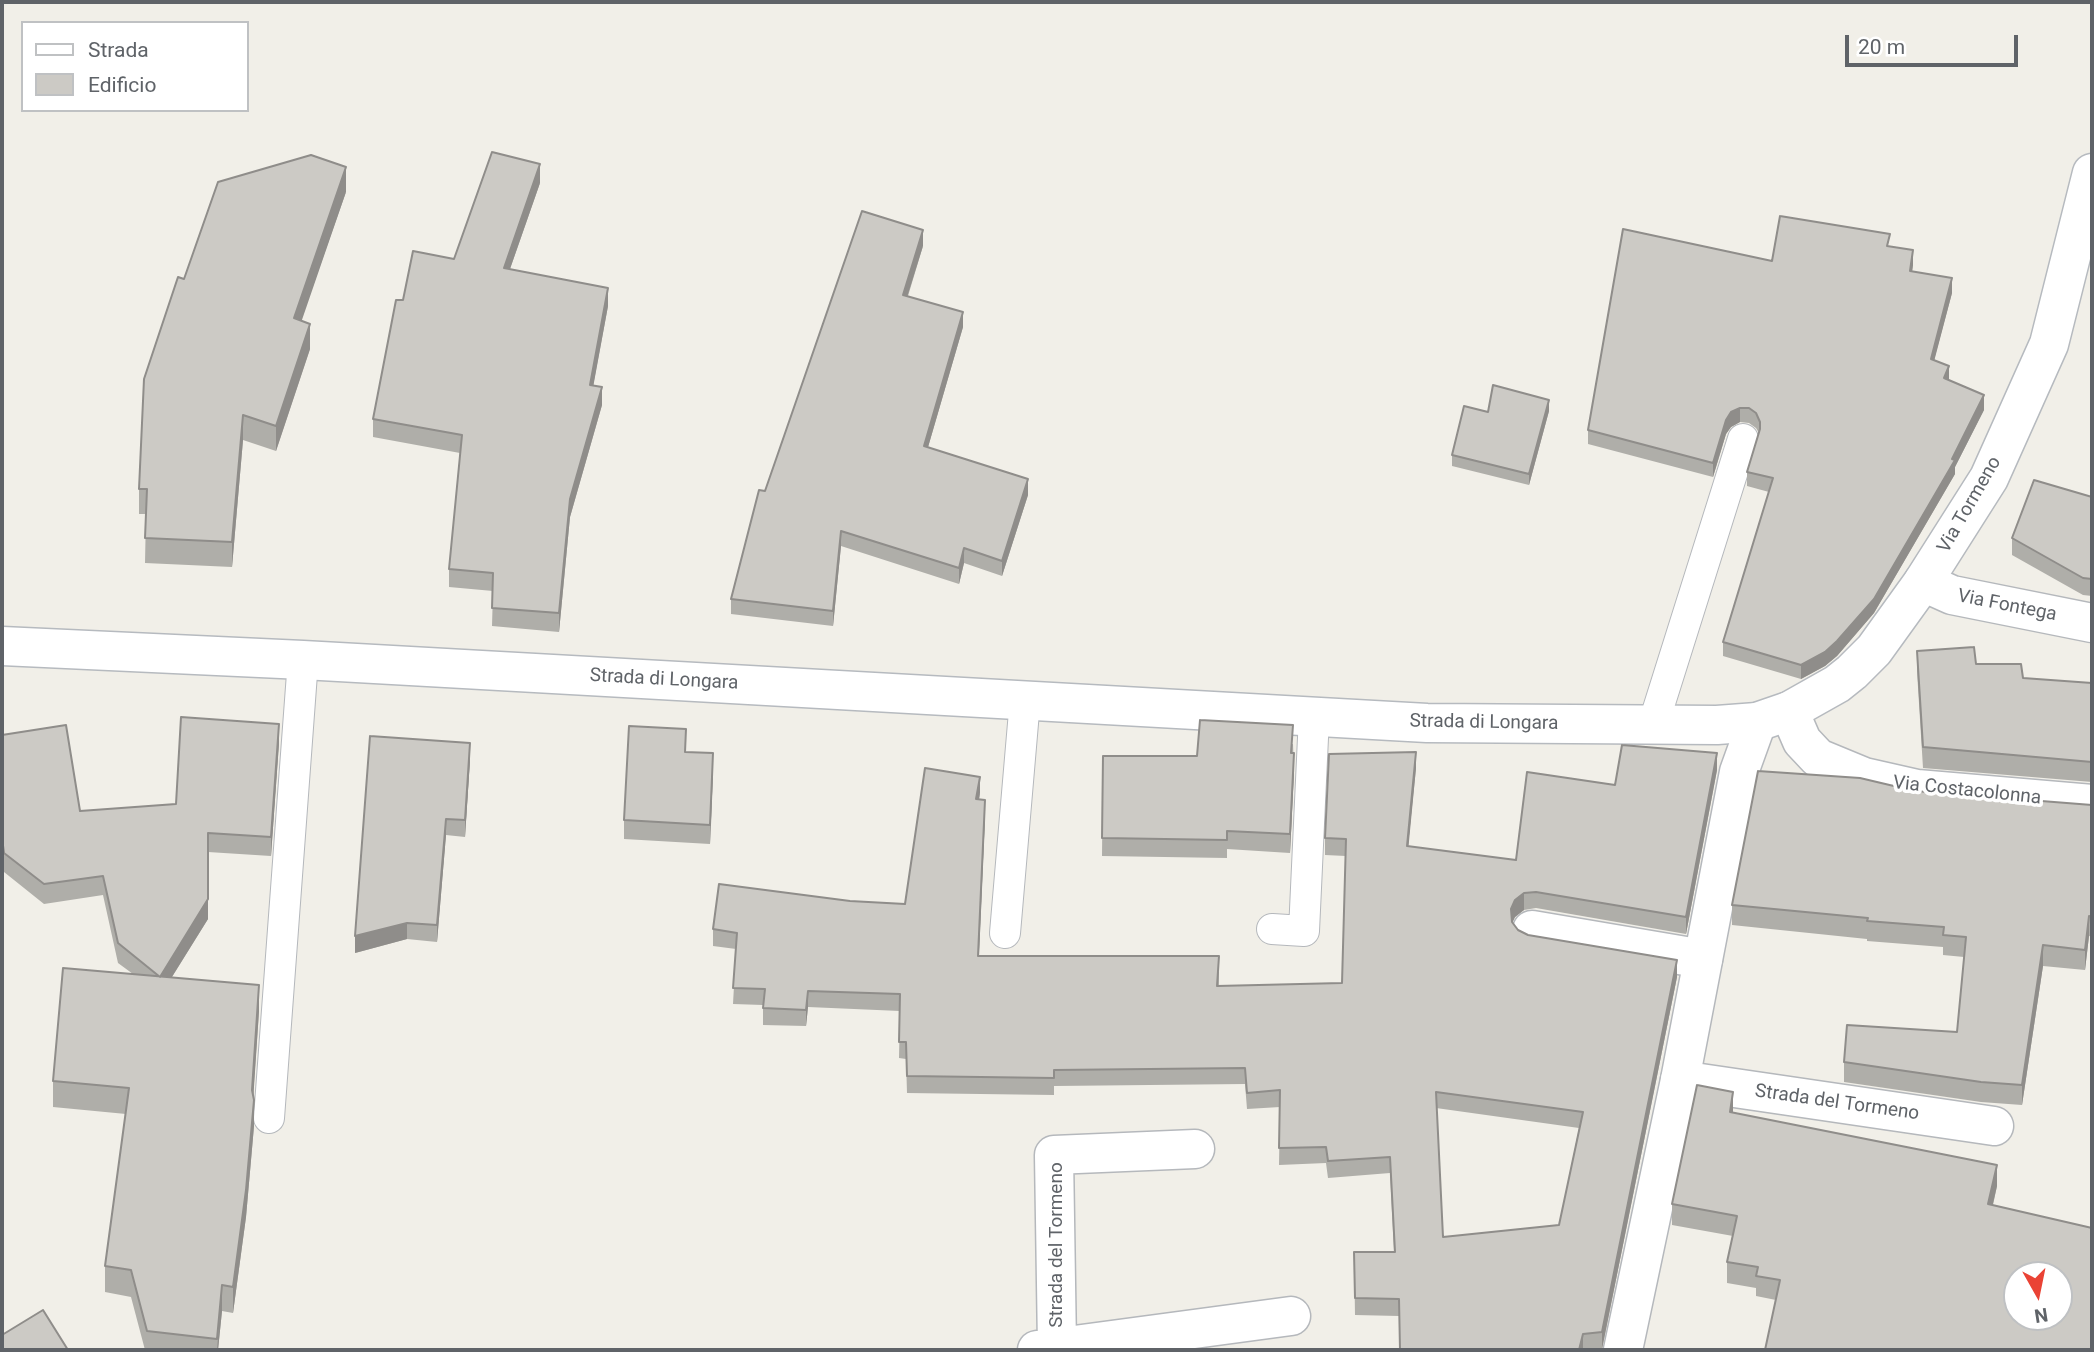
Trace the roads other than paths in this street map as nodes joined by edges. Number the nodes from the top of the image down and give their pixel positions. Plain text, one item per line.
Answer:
1 (2092, 173) edge
2 (1743, 439) dead end
3 (1923, 582) junction
4 (2092, 622) edge
5 (2, 646) edge
6 (303, 660) junction
7 (1025, 700) junction
8 (1314, 716) junction
9 (1773, 717) junction
10 (1653, 725) junction
11 (2092, 804) edge
12 (1272, 929) dead end
13 (1532, 930) dead end
14 (1005, 933) dead end
15 (1703, 959) junction
16 (1680, 1080) junction
17 (269, 1118) dead end
18 (1994, 1126) dead end
19 (1195, 1149) dead end
20 (1291, 1316) dead end
21 (1047, 1349) edge
22 (1623, 1350) edge

1 - 3 main road, Via Tormeno
2 - 10 lane
3 - 4 main road, Via Fontega
3 - 9 main road, Via Tormeno
5 - 6 main road, Strada di Longara
6 - 7 main road, Strada di Longara
6 - 17 lane
7 - 8 main road, Strada di Longara
7 - 14 lane
8 - 10 main road, Strada di Longara
8 - 12 lane
9 - 10 main road, Strada di Longara
9 - 11 main road, Via Costacolonna
9 - 15 main road
13 - 15 main road
15 - 16 main road
16 - 18 main road, Strada del Tormeno
16 - 22 main road
19 - 21 main road, Strada del Tormeno
20 - 21 main road, Strada del Tormeno

